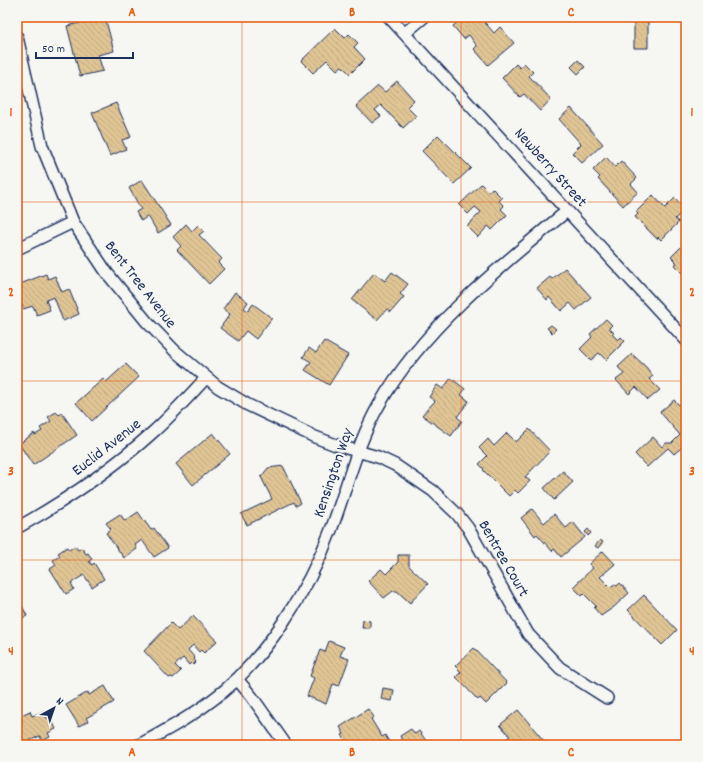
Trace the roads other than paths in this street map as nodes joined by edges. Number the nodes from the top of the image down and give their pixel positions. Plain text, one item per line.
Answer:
1 (390, 17) edge
2 (424, 17) edge
3 (405, 34) junction
4 (17, 37) edge
5 (568, 211) junction
6 (73, 222) junction
7 (17, 249) edge
8 (686, 340) edge
9 (206, 378) junction
10 (358, 452) junction
11 (17, 528) edge
12 (236, 679) junction
13 (608, 698) dead end
14 (139, 745) edge
15 (286, 745) edge

1 - 3 street, Newberry Street
2 - 3 street
3 - 5 street, Newberry Street
4 - 6 street, Bent Tree Avenue
5 - 8 street, Newberry Street
5 - 10 street, Kensington Way
6 - 7 street
6 - 9 street, Bent Tree Avenue
9 - 10 street, Bent Tree Avenue
9 - 11 street, Euclid Avenue
10 - 12 street, Kensington Way
10 - 13 street, Bentree Court
12 - 14 street, Kensington Way
12 - 15 street

